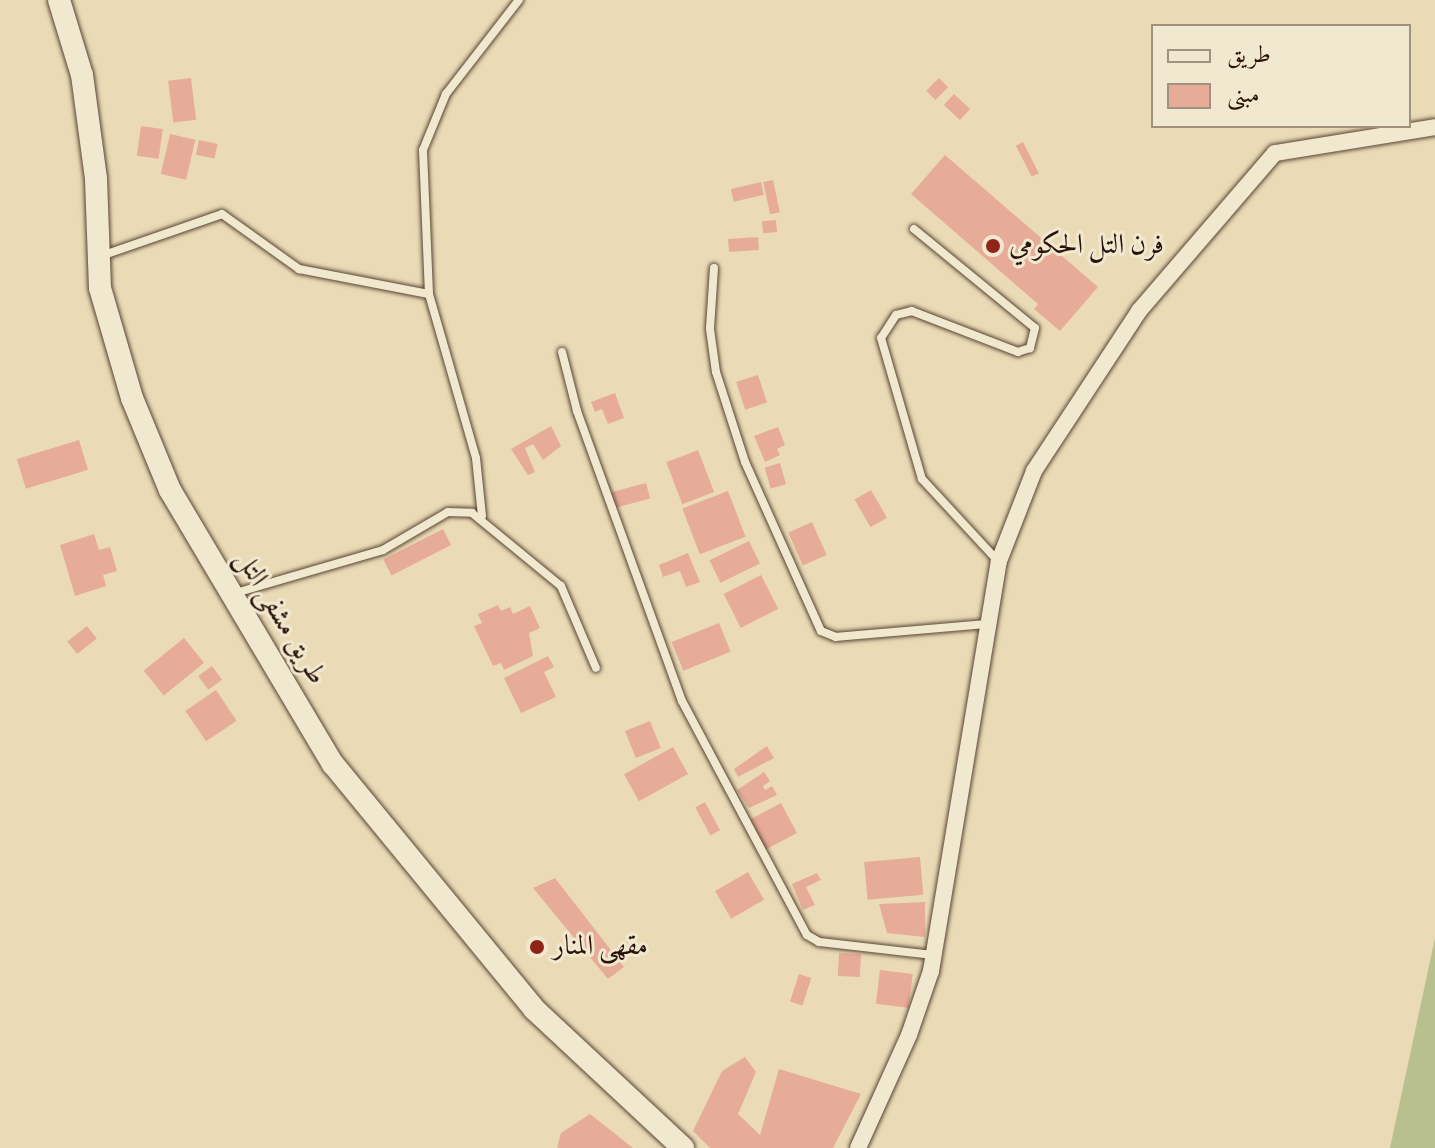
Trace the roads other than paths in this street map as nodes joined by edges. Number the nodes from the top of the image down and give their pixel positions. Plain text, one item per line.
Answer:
1 (59, 0) edge
2 (519, 0) edge
3 (1435, 127) edge
4 (914, 229) dead end
5 (99, 257) junction
6 (714, 268) dead end
7 (429, 294) junction
8 (562, 352) dead end
9 (482, 516) junction
10 (999, 561) junction
11 (231, 594) junction
12 (988, 624) junction
13 (596, 668) dead end
14 (933, 955) junction
15 (683, 1148) edge
16 (858, 1148) edge

1 - 5 street, طريق مشفى التل
2 - 7 lane
3 - 10 street
4 - 10 lane
5 - 7 lane
5 - 11 street, طريق مشفى التل
6 - 12 lane
7 - 9 lane
8 - 14 lane
9 - 11 lane
9 - 13 lane
10 - 12 street
11 - 15 street, طريق مشفى التل
12 - 14 street
14 - 16 street

